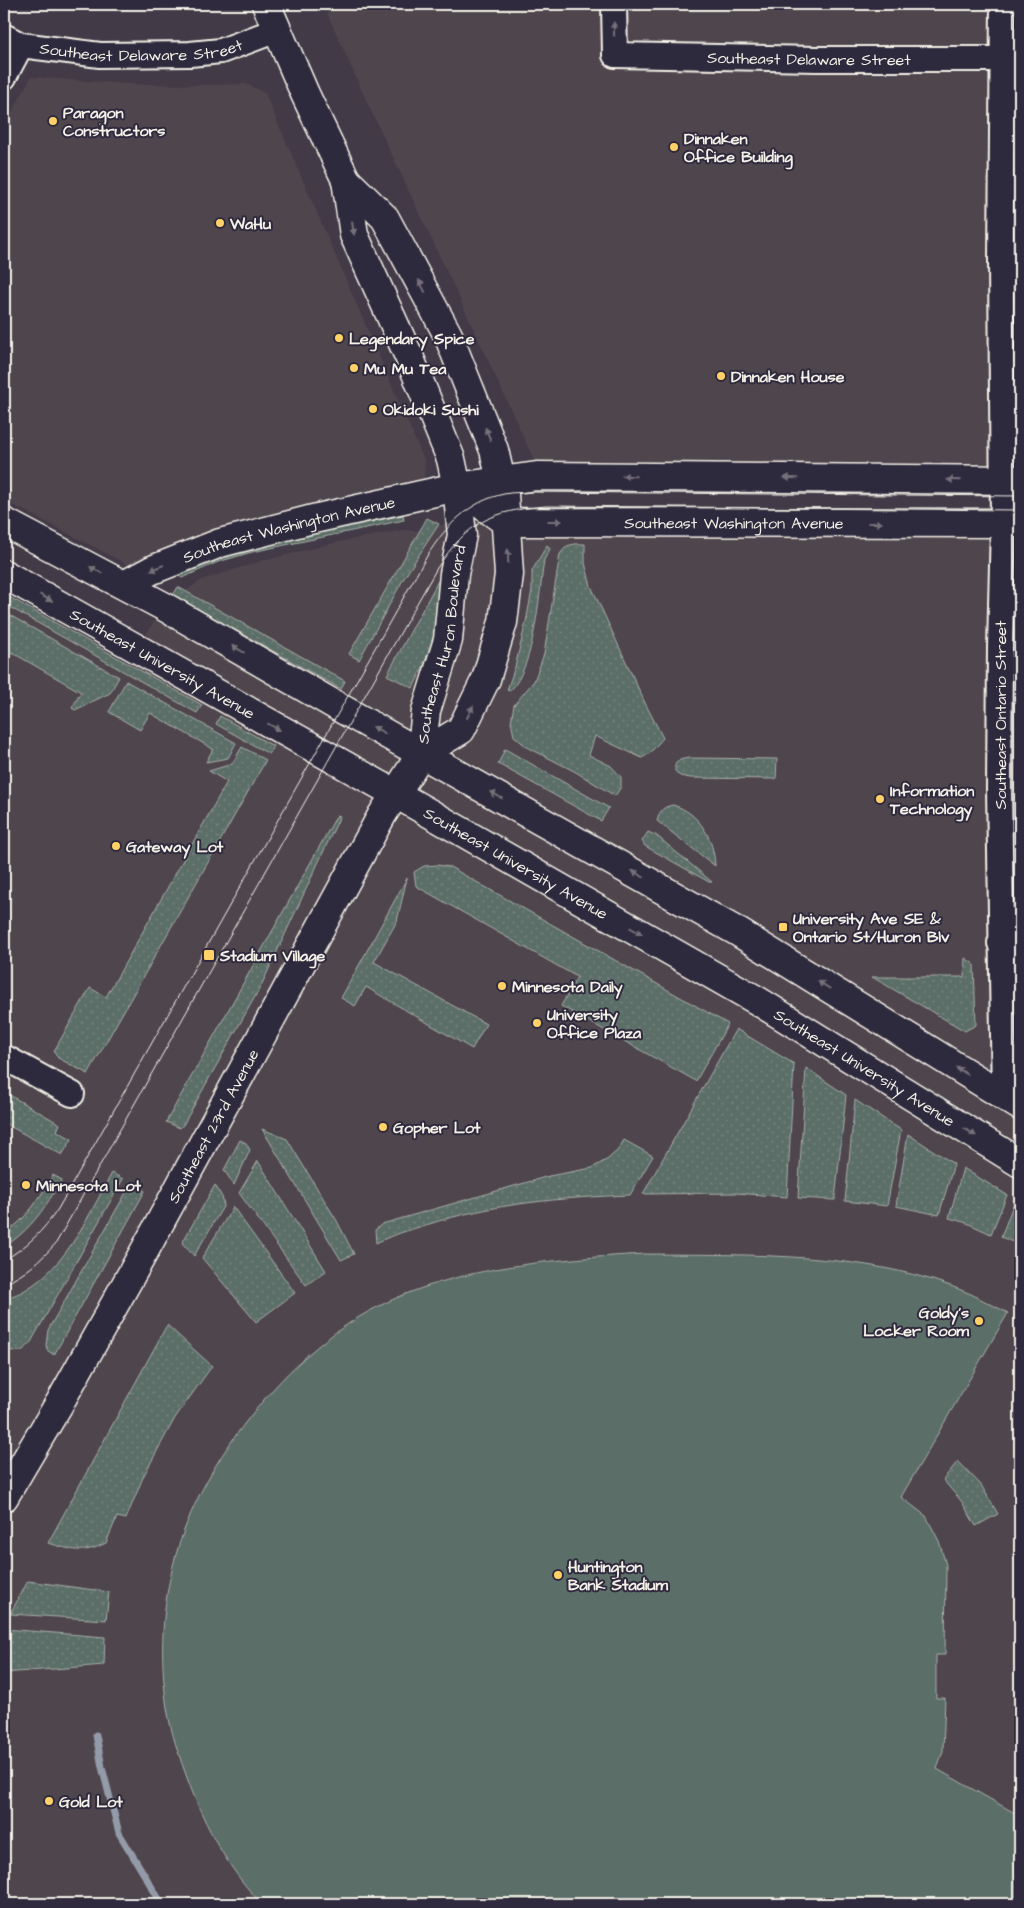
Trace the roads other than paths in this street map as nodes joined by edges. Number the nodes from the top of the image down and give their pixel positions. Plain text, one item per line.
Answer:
1 (266, 4) edge
2 (614, 4) edge
3 (1003, 4) edge
4 (277, 30) junction
5 (12, 40) edge
6 (1002, 59) junction
7 (4, 77) edge
8 (346, 180) junction
9 (1011, 480) edge
10 (501, 481) junction
11 (457, 487) junction
12 (4, 522) edge
13 (506, 522) junction
14 (1012, 523) edge
15 (4, 574) edge
16 (124, 585) junction
17 (421, 754) junction
18 (396, 794) junction
19 (1010, 943) edge
20 (4, 1057) edge
21 (72, 1094) dead end
22 (1012, 1101) edge
23 (1020, 1163) edge
24 (4, 1497) edge

1 - 4 main road, Southeast Huron Boulevard
6 -> 2 street, Southeast Delaware Street
3 - 6 street, Southeast Ontario Street
4 - 5 street, Southeast Delaware Street
4 - 8 main road, Southeast Huron Boulevard
5 - 7 street
6 - 9 street, Southeast Ontario Street
10 -> 8 main road, Southeast Huron Boulevard
8 -> 11 main road, Southeast Huron Boulevard
9 -> 10 main road, Southeast Washington Avenue
9 - 14 street, Southeast Ontario Street
10 - 11 main road, Southeast Washington Avenue
10 - 13 main road, Southeast Huron Boulevard
11 - 13 main road
11 -> 16 main road, Southeast Washington Avenue
11 - 17 main road, Southeast Huron Boulevard
16 -> 12 main road
13 -> 14 main road, Southeast Washington Avenue
17 -> 13 main road, Southeast Huron Boulevard
14 - 19 street, Southeast Ontario Street
15 -> 18 main road, Southeast University Avenue
17 -> 16 main road
17 - 18 main road, Southeast 23rd Avenue
22 -> 17 main road
18 -> 23 main road, Southeast University Avenue
18 - 24 main road, Southeast 23rd Avenue
19 - 22 street, Southeast Ontario Street
20 - 21 street

